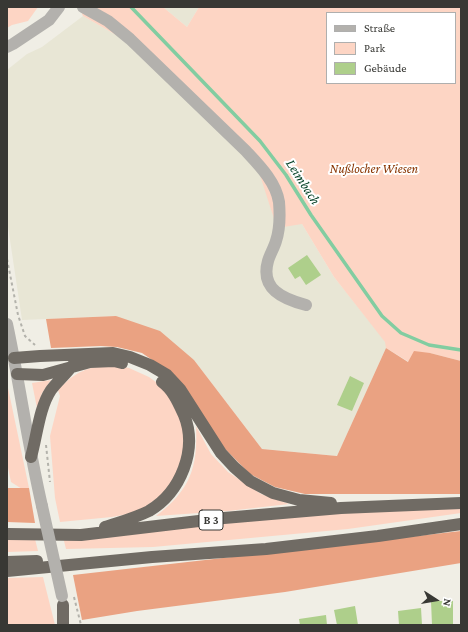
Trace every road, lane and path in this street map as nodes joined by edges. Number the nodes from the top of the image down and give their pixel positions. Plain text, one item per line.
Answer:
1 (59, 7) edge
2 (83, 7) edge
3 (34, 30) junction
4 (7, 38) edge
5 (7, 47) edge
6 (306, 305) dead end
7 (7, 324) edge
8 (14, 358) junction
9 (72, 366) junction
10 (17, 374) junction
11 (31, 457) junction
12 (461, 503) edge
13 (341, 508) junction
14 (461, 524) edge
15 (7, 534) edge
16 (81, 535) junction
17 (152, 557) junction
18 (7, 562) edge
19 (7, 571) edge
20 (66, 599) junction
21 (63, 625) edge
22 (68, 625) edge
23 (81, 625) edge

1 - 3 street
2 - 6 street
3 - 4 street
3 - 5 street
7 - 8 street
8 - 10 street
8 - 13 highway
9 - 10 highway
9 - 11 highway
9 - 16 highway
10 - 11 street
11 - 20 street, bridge
12 - 13 highway, B 3
13 - 16 highway, B 3
14 - 17 highway
15 - 16 highway, B 3
17 - 18 highway
17 - 19 highway
20 - 21 highway
20 - 22 street
20 - 23 path

